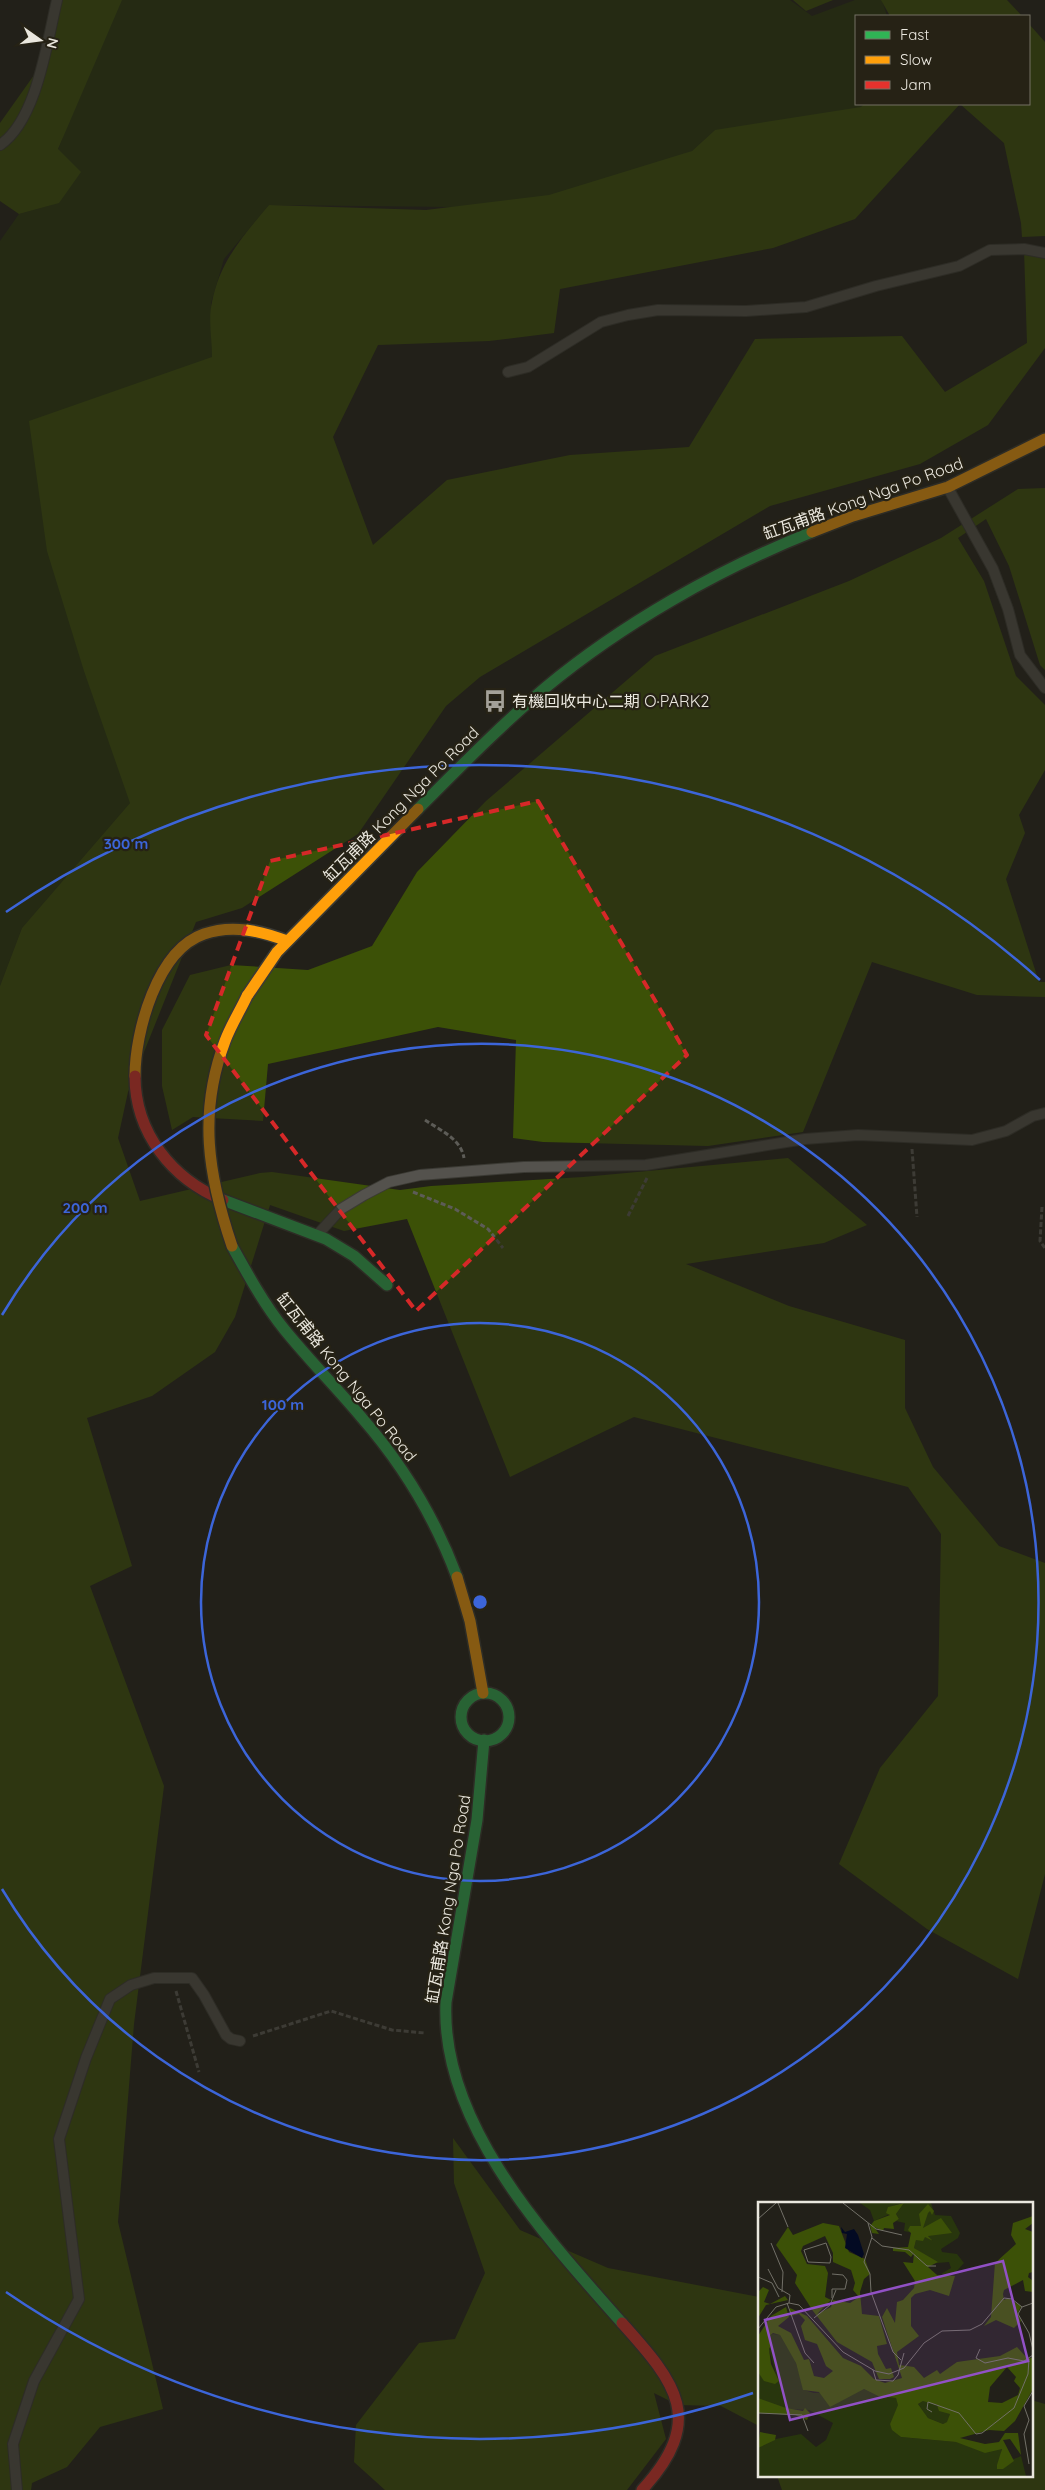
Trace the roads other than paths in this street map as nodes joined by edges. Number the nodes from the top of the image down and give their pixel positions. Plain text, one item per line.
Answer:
1 (57, 0) edge
2 (0, 145) edge
3 (1045, 253) edge
4 (508, 372) dead end
5 (1045, 439) edge
6 (948, 487) junction
7 (1045, 688) edge
8 (287, 941) junction
9 (1045, 1113) edge
10 (318, 1235) junction
11 (387, 1284) dead end
12 (483, 1693) junction
13 (484, 1740) junction
14 (240, 2041) road end
15 (17, 2490) edge
16 (642, 2490) edge

1 - 2 lane
3 - 4 lane
5 - 6 street, 缸瓦甫路 Kong Nga Po Road
6 - 7 lane
6 - 8 street, 缸瓦甫路 Kong Nga Po Road
8 - 10 street
8 - 12 street, 缸瓦甫路 Kong Nga Po Road, bridge
9 - 10 lane
10 - 11 street
12 - 13 street
12 - 13 street
13 - 16 street, 缸瓦甫路 Kong Nga Po Road
14 - 15 lane

